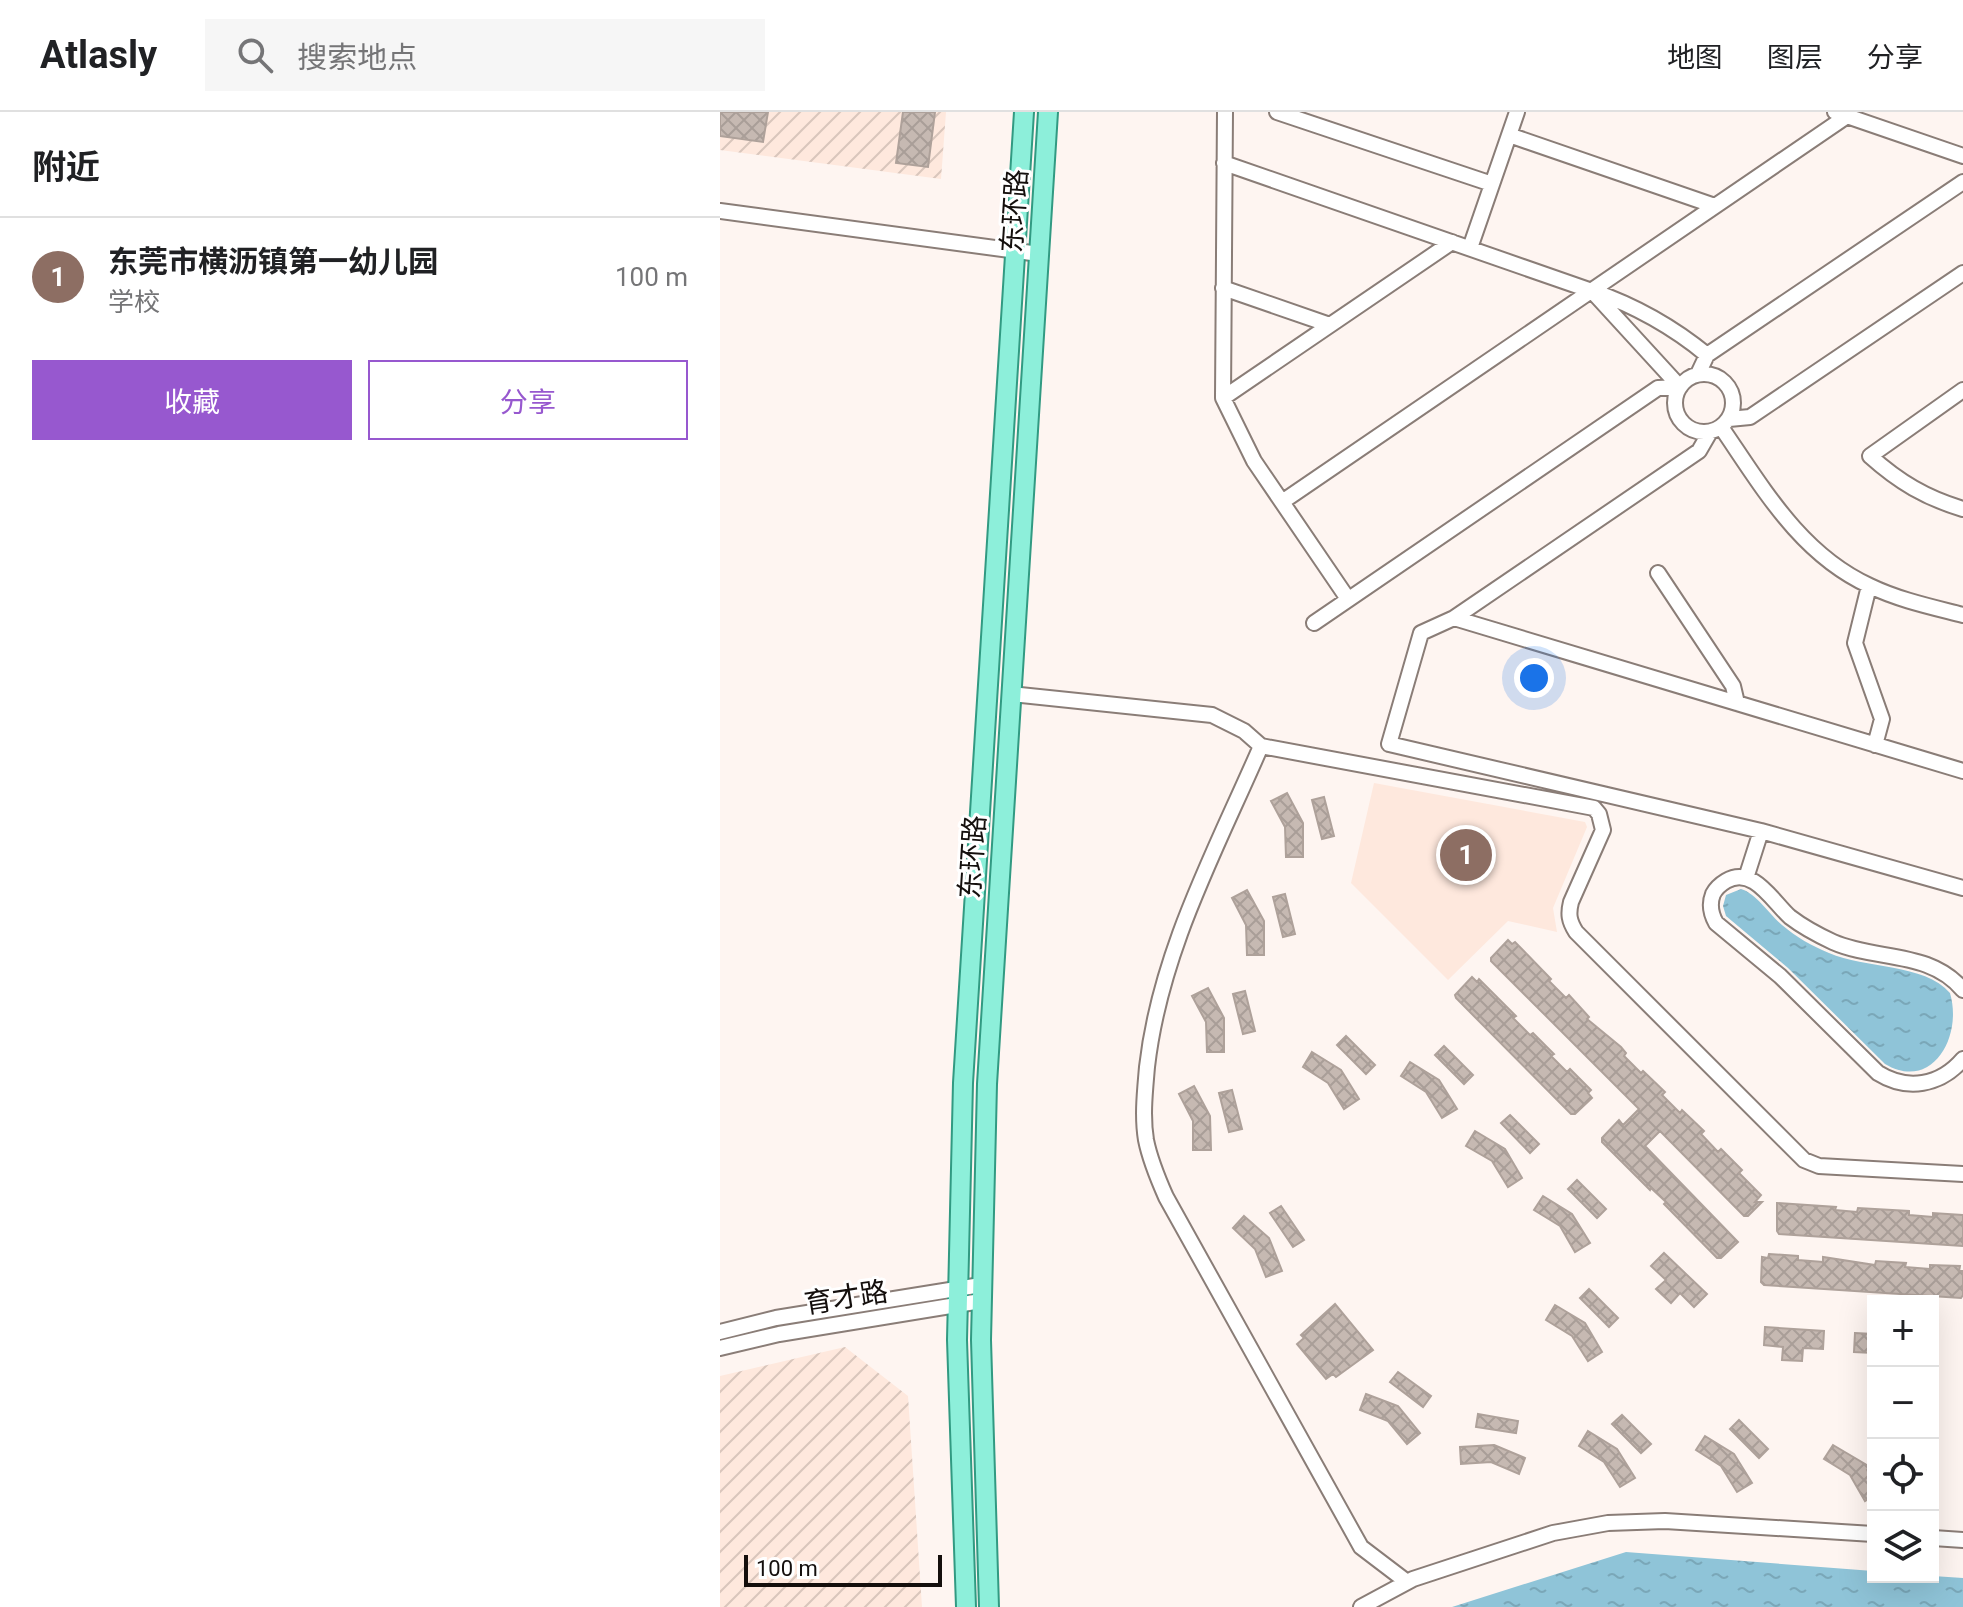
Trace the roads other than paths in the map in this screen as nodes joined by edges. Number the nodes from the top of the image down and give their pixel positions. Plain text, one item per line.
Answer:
1 (1024, 112) edge
2 (1048, 112) edge
3 (1225, 112) edge
4 (1277, 112) edge
5 (1517, 112) edge
6 (1841, 114) edge
7 (1509, 135) junction
8 (1963, 156) edge
9 (1224, 163) junction
10 (1963, 182) edge
11 (1492, 184) junction
12 (1715, 206) junction
13 (720, 211) edge
14 (1452, 242) junction
15 (1470, 248) junction
16 (1015, 251) junction
17 (1039, 254) junction
18 (1963, 273) edge
19 (1223, 288) junction
20 (1592, 291) junction
21 (1330, 325) junction
22 (1707, 355) junction
23 (1698, 374) junction
24 (1680, 387) junction
25 (1963, 390) edge
26 (1223, 398) junction
27 (1720, 426) junction
28 (1282, 502) junction
29 (1963, 509) edge
30 (1658, 573) dead end
31 (1869, 586) junction
32 (1348, 599) junction
33 (1963, 615) edge
34 (1454, 618) junction
35 (1314, 623) dead end
36 (1011, 694) junction
37 (1737, 703) junction
38 (1875, 745) junction
39 (1261, 746) junction
40 (1963, 771) edge
41 (1761, 831) junction
42 (1746, 878) junction
43 (1963, 888) edge
44 (1963, 990) edge
45 (1963, 1059) edge
46 (1963, 1174) edge
47 (981, 1293) junction
48 (958, 1297) junction
49 (720, 1332) edge
50 (720, 1348) edge
51 (1867, 1534) edge
52 (1939, 1538) edge
53 (1963, 1540) edge
54 (1407, 1582) junction
55 (966, 1607) edge
56 (989, 1607) edge
57 (1361, 1607) edge

1 - 16 main road, 东环路
2 - 17 main road, 东环路
3 - 9 street
4 - 11 street
5 - 7 street
6 - 8 street
6 - 12 street
7 - 11 street
7 - 12 street
9 - 14 street
9 - 19 street
10 - 22 street
11 - 15 street
12 - 20 street
13 - 16 street
14 - 15 street
14 - 21 street
15 - 20 street
16 - 17 street
16 - 48 main road, 东环路
17 - 36 main road, 东环路
18 - 27 street
19 - 21 street
19 - 26 street
20 - 22 street
20 - 24 street
20 - 28 street
21 - 26 street
22 - 23 street
23 - 24 street
23 - 27 street
24 - 27 street
24 - 32 street
25 - 29 street
26 - 28 street
27 - 31 street
27 - 34 street
28 - 32 street
30 - 37 street
31 - 33 street
31 - 38 street
32 - 35 street
34 - 37 street
34 - 41 street
36 - 39 street
36 - 47 main road, 东环路
37 - 38 street
38 - 40 street
39 - 46 street
39 - 54 street
41 - 42 street
41 - 43 street
42 - 44 street
42 - 45 street
47 - 48 street, 育才路
47 - 56 main road, 东环路
48 - 49 street, 育才路
48 - 50 street, 育才路
48 - 55 main road, 东环路
51 - 54 street
52 - 53 street
54 - 57 street

